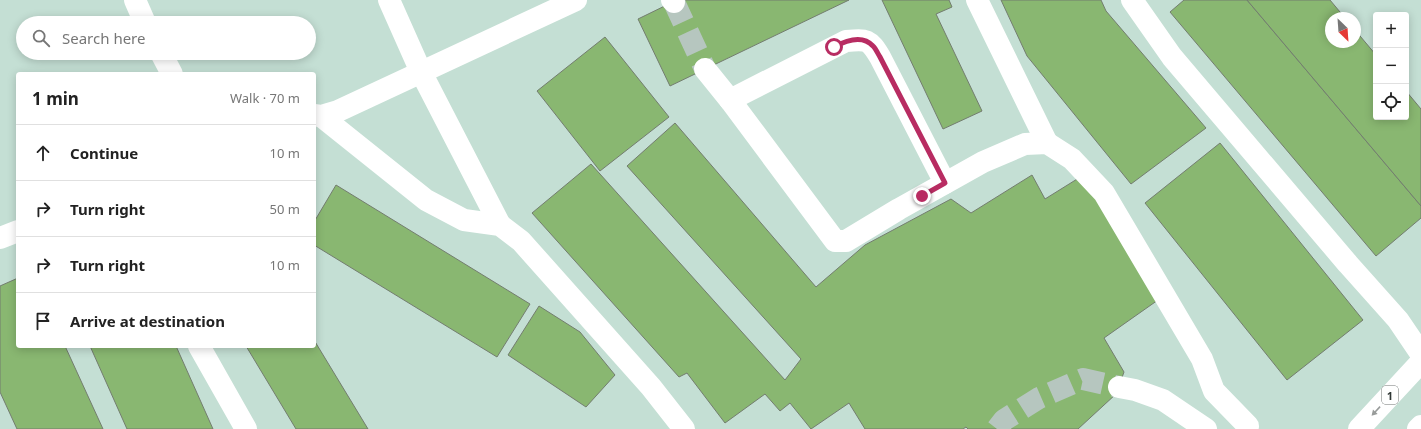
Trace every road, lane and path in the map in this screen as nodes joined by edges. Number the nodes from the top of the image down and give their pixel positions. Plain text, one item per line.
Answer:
1 (135, 0) edge
2 (389, 0) edge
3 (576, 0) edge
4 (977, 0) edge
5 (1132, 0) edge
6 (142, 16) edge
7 (165, 60) edge
8 (705, 69) tunnel mouth
9 (171, 72) edge
10 (421, 72) junction
11 (730, 100) junction
12 (318, 116) edge
13 (1047, 143) junction
14 (945, 183) junction
15 (500, 226) junction
16 (16, 232) edge
17 (0, 238) edge
18 (200, 348) edge
19 (1421, 354) edge
20 (1421, 362) edge
21 (1119, 387) tunnel mouth
22 (1421, 426) edge
23 (1246, 428) edge
24 (246, 429) edge
25 (684, 429) edge
26 (1206, 429) edge
27 (1359, 429) edge
28 (1418, 429) edge

1 - 6 main road
2 - 10 main road
3 - 10 main road
4 - 13 main road
5 - 19 main road
7 - 9 main road
8 - 11 main road
10 - 12 main road
10 - 15 main road
11 - 14 main road
11 - 14 main road
12 - 15 main road
13 - 14 main road
13 - 23 main road
15 - 25 main road
16 - 17 main road
18 - 24 main road
20 -> 27 main road, 1
21 - 26 main road
22 - 28 main road

